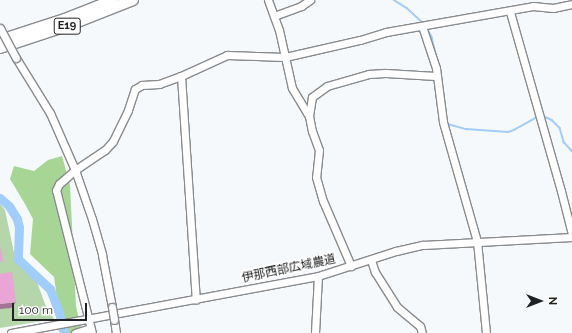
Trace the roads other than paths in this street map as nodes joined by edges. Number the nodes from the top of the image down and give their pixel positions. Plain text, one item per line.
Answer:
1 (113, 0) edge
2 (133, 0) edge
3 (268, 0) edge
4 (310, 0) edge
5 (572, 4) edge
6 (510, 12) junction
7 (274, 16) junction
8 (422, 26) junction
9 (0, 27) edge
10 (0, 40) edge
11 (0, 48) edge
12 (285, 56) junction
13 (181, 76) junction
14 (436, 76) junction
15 (309, 116) junction
16 (75, 170) junction
17 (572, 235) edge
18 (477, 242) junction
19 (371, 260) junction
20 (351, 266) junction
21 (318, 276) junction
22 (196, 299) junction
23 (88, 319) junction
24 (91, 330) edge
25 (11, 333) edge
26 (75, 333) edge
27 (116, 333) edge
28 (315, 333) edge
29 (422, 333) edge
30 (486, 333) edge

1 - 10 highway, E19
2 - 11 highway, E19
3 - 7 street
4 - 7 street
5 - 6 street
6 - 8 street
6 - 17 street
7 - 12 street
8 - 12 street
8 - 14 street
9 - 16 street, bridge
12 - 13 street
12 - 15 street
13 - 16 street
13 - 22 street
14 - 15 street
14 - 18 street
15 - 20 street
16 - 23 street
16 - 27 street, bridge
17 - 18 street, 伊那西部広域農道
18 - 19 street, 伊那西部広域農道
18 - 30 street
19 - 20 street, 伊那西部広域農道
19 - 29 street
20 - 21 street, 伊那西部広域農道
21 - 22 street, 伊那西部広域農道
21 - 28 street
22 - 23 street, 伊那西部広域農道
23 - 24 street
23 - 25 street, 伊那西部広域農道
24 - 26 street

